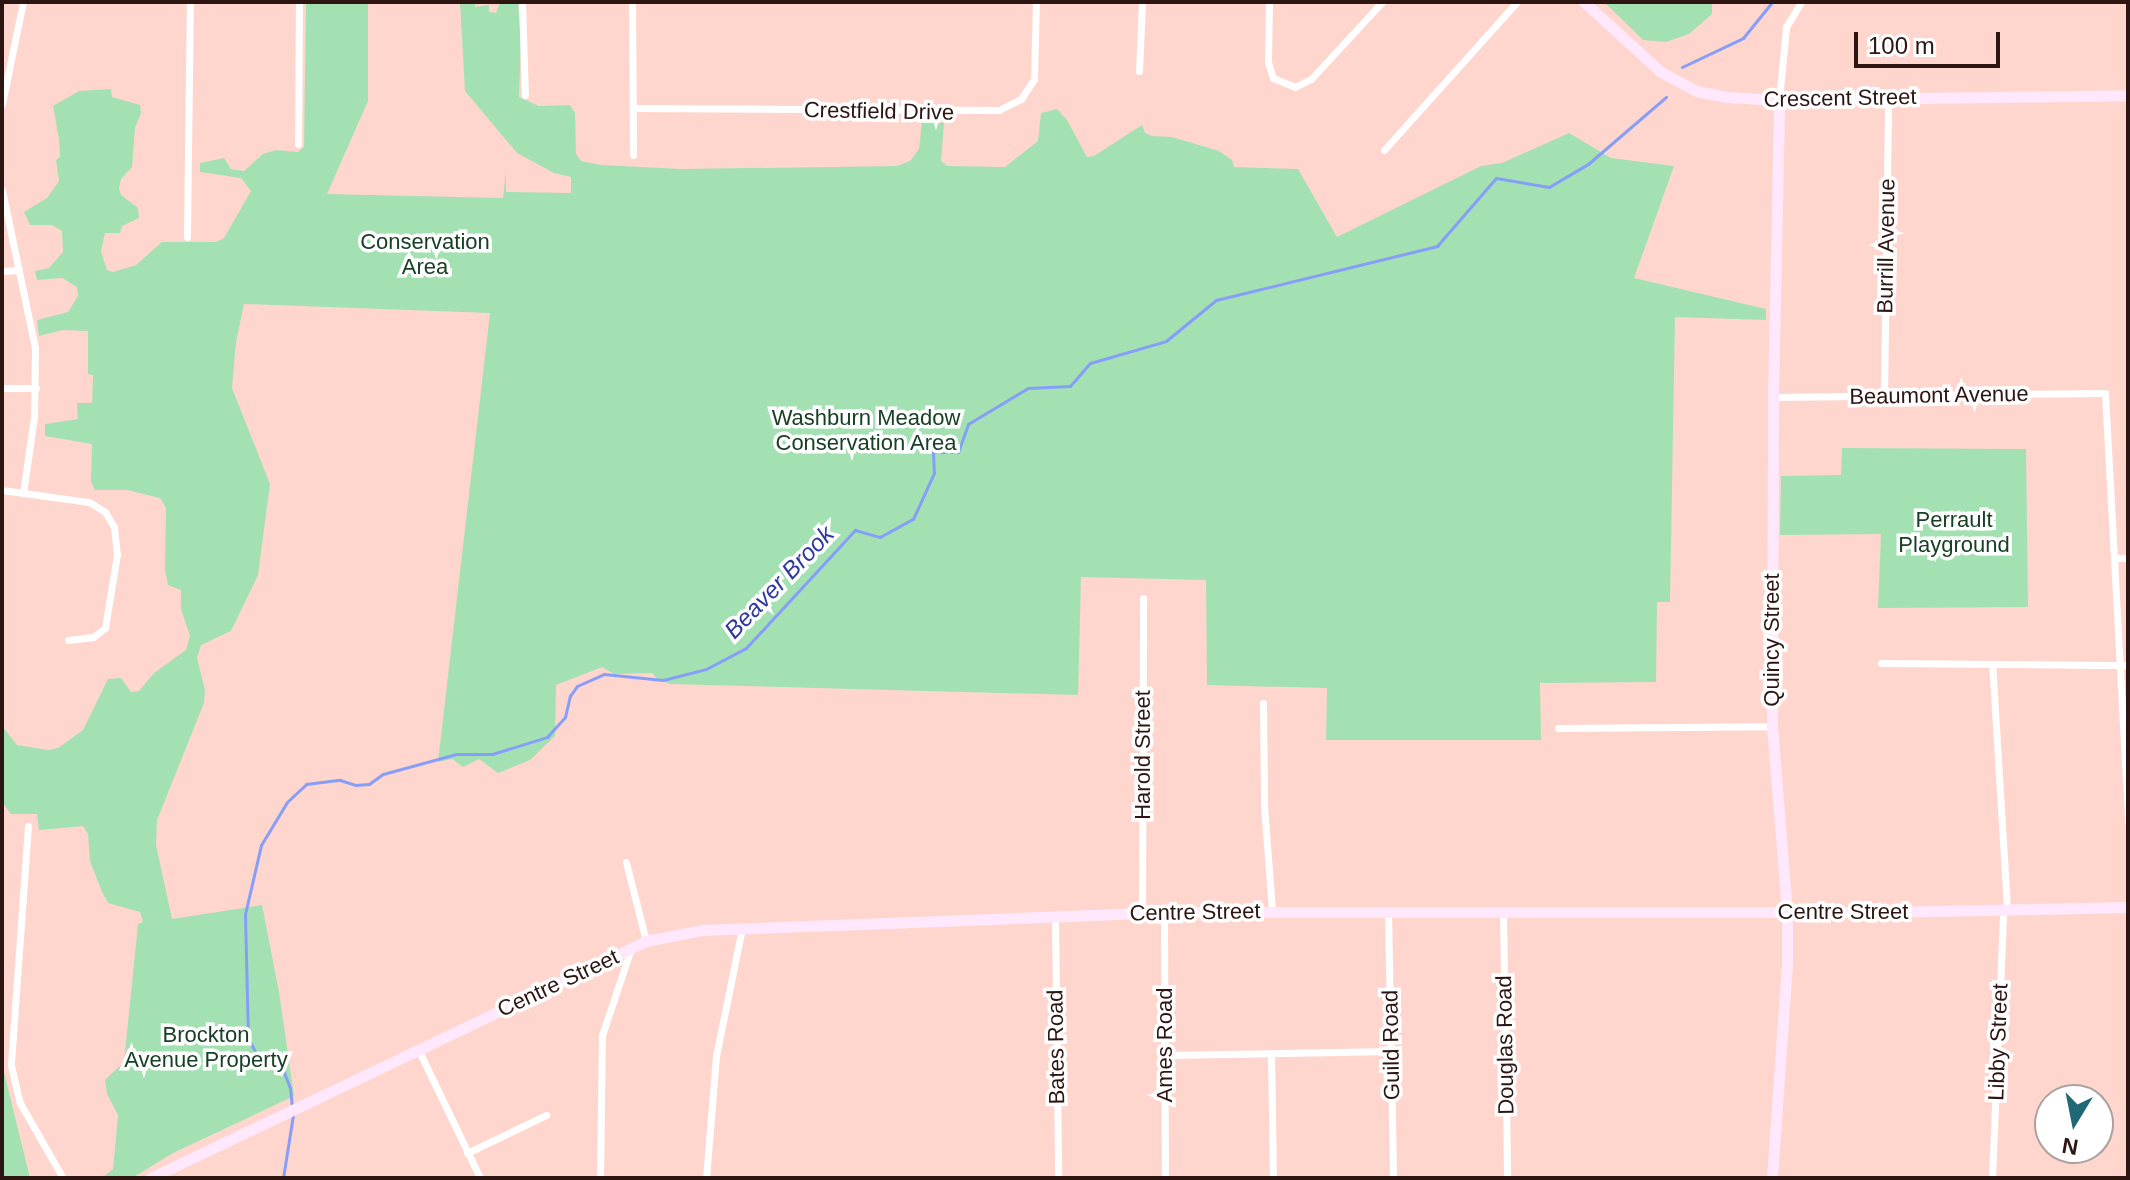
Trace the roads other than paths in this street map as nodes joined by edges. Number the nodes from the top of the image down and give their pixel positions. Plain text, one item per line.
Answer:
1 (23, 2) edge
2 (190, 2) edge
3 (299, 2) edge
4 (522, 2) edge
5 (632, 2) edge
6 (1036, 2) edge
7 (1142, 2) edge
8 (1269, 2) edge
9 (1382, 2) edge
10 (1517, 2) edge
11 (1584, 2) edge
12 (1801, 2) edge
13 (7, 60) edge
14 (1139, 71) dead end
15 (525, 95) dead end
16 (2128, 95) edge
17 (1888, 96) junction
18 (1779, 100) junction
19 (2, 104) edge
20 (633, 108) junction
21 (298, 144) dead end
22 (1384, 150) dead end
23 (633, 155) dead end
24 (2, 190) edge
25 (187, 237) dead end
26 (19, 270) junction
27 (2, 271) edge
28 (2, 388) edge
29 (36, 388) junction
30 (1884, 396) junction
31 (1773, 397) junction
32 (2, 490) edge
33 (23, 493) junction
34 (2114, 558) junction
35 (2128, 558) edge
36 (1143, 598) dead end
37 (68, 640) dead end
38 (1881, 663) dead end
39 (1992, 664) junction
40 (2124, 665) edge
41 (1263, 703) dead end
42 (1772, 726) junction
43 (1558, 728) dead end
44 (2128, 822) edge
45 (28, 826) dead end
46 (626, 862) dead end
47 (2007, 907) junction
48 (2128, 907) edge
49 (1272, 911) junction
50 (1142, 912) junction
51 (1164, 912) junction
52 (1388, 912) junction
53 (1503, 912) junction
54 (1787, 912) junction
55 (1055, 916) junction
56 (742, 928) junction
57 (646, 941) junction
58 (631, 949) junction
59 (418, 1049) junction
60 (1391, 1051) junction
61 (1271, 1053) junction
62 (1165, 1055) junction
63 (546, 1115) dead end
64 (467, 1153) junction
65 (63, 1178) edge
66 (150, 1178) edge
67 (480, 1178) edge
68 (600, 1178) edge
69 (706, 1178) edge
70 (1058, 1178) edge
71 (1165, 1178) edge
72 (1273, 1178) edge
73 (1393, 1178) edge
74 (1507, 1178) edge
75 (1772, 1178) edge
76 (1992, 1178) edge

1 - 13 street
2 - 25 street
3 - 21 street
4 - 15 street
5 - 20 street
6 - 20 street, Crestfield Drive
7 - 14 street
8 - 9 street
10 - 22 street
11 - 18 main road, Crescent Street
12 - 18 street
13 - 19 street
16 - 17 main road, Crescent Street
17 - 18 main road, Crescent Street
17 - 30 street, Burrill Avenue
18 - 31 main road, Quincy Street
20 - 23 street
24 - 26 street
26 - 27 street
26 - 29 street
28 - 29 street
29 - 33 street
30 - 31 street, Beaumont Avenue
30 - 34 street, Beaumont Avenue
31 - 42 main road, Quincy Street
32 - 33 street
33 - 37 street
34 - 35 street
34 - 40 street
36 - 50 street, Harold Street
38 - 39 street
39 - 40 street
39 - 47 street, Libby Street
40 - 44 street
41 - 49 street
42 - 43 street
42 - 54 main road, Quincy Street
45 - 65 street
46 - 57 street
47 - 48 main road, Centre Street
47 - 54 main road, Centre Street
47 - 76 street, Libby Street
49 - 51 main road, Centre Street
49 - 52 main road, Centre Street
50 - 51 main road, Centre Street
50 - 55 main road, Centre Street
51 - 62 street, Ames Road
52 - 53 main road, Centre Street
52 - 60 street, Guild Road
53 - 54 main road, Centre Street
53 - 74 street, Douglas Road
54 - 75 main road, Quincy Street
55 - 56 main road, Centre Street
55 - 70 street, Bates Road
56 - 57 main road, Centre Street
56 - 69 street
57 - 58 main road, Centre Street
58 - 59 main road, Centre Street
58 - 68 street
59 - 64 street
59 - 66 main road, Centre Street
60 - 61 street
60 - 73 street, Guild Road
61 - 62 street
61 - 72 street
62 - 71 street, Ames Road
63 - 64 street
64 - 67 street

